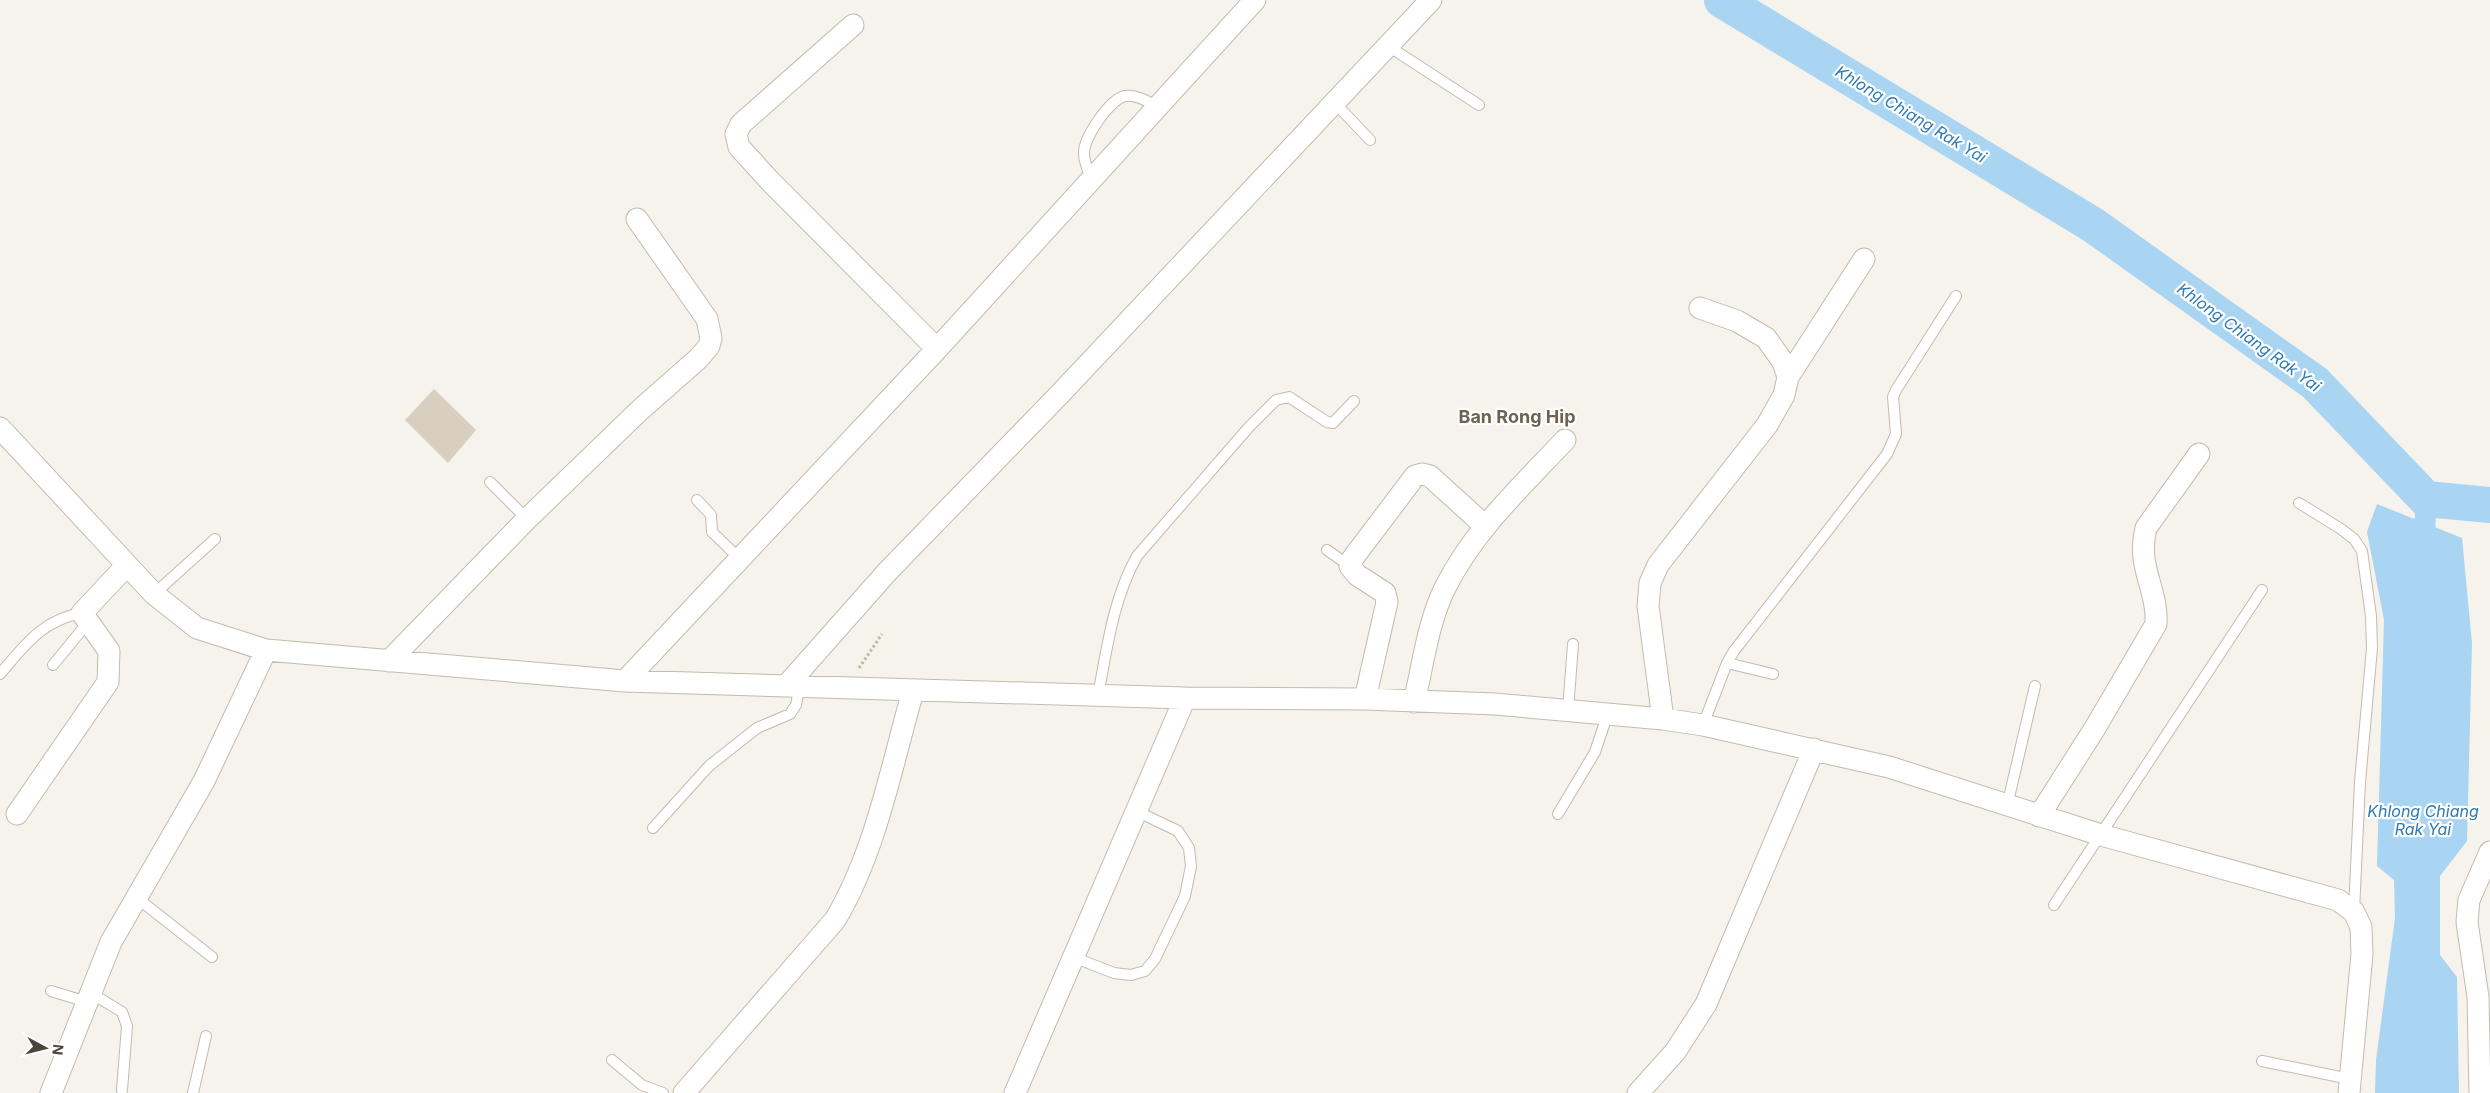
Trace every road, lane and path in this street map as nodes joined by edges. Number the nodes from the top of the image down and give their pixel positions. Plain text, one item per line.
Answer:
1 (1255, 0) edge
2 (1432, 0) edge
3 (853, 25) dead end
4 (1388, 46) junction
5 (1334, 103) junction
6 (1479, 105) dead end
7 (1159, 107) junction
8 (1370, 140) dead end
9 (1092, 180) junction
10 (637, 219) dead end
11 (1864, 259) dead end
12 (1956, 296) dead end
13 (1700, 308) dead end
14 (937, 349) junction
15 (1788, 378) junction
16 (1354, 401) dead end
17 (0, 428) edge
18 (1565, 440) dead end
19 (2199, 454) dead end
20 (490, 482) dead end
21 (697, 500) dead end
22 (2299, 503) dead end
23 (527, 519) junction
24 (1485, 526) junction
25 (215, 539) dead end
26 (1327, 550) dead end
27 (741, 560) junction
28 (127, 565) junction
29 (1350, 566) junction
30 (2262, 590) dead end
31 (154, 594) junction
32 (85, 617) junction
33 (882, 634) dead end
34 (1573, 644) dead end
35 (266, 650) junction
36 (389, 660) junction
37 (1727, 663) junction
38 (53, 666) dead end
39 (0, 674) edge
40 (1773, 674) dead end
41 (624, 681) junction
42 (794, 685) junction
43 (2035, 686) dead end
44 (846, 687) junction
45 (913, 691) junction
46 (1098, 696) junction
47 (1184, 698) junction
48 (1365, 700) junction
49 (1414, 702) junction
50 (1568, 710) junction
51 (1608, 713) junction
52 (1663, 719) junction
53 (1703, 725) junction
54 (1814, 749) junction
55 (2007, 806) junction
56 (1136, 811) junction
57 (17, 814) dead end
58 (1558, 814) dead end
59 (2039, 816) junction
60 (654, 828) dead end
61 (2101, 835) junction
62 (2490, 852) edge
63 (137, 898) junction
64 (2054, 905) dead end
65 (2354, 912) junction
66 (212, 957) dead end
67 (1073, 957) junction
68 (51, 991) dead end
69 (89, 997) junction
70 (206, 1036) dead end
71 (612, 1060) dead end
72 (2262, 1061) dead end
73 (2350, 1086) edge
74 (122, 1090) dead end
75 (51, 1093) edge
76 (193, 1093) edge
77 (664, 1093) edge
78 (684, 1093) edge
79 (1015, 1093) edge
80 (1638, 1093) edge
81 (2480, 1093) edge

1 - 7 street
2 - 4 street
3 - 14 street
4 - 5 street
4 - 6 lane
5 - 8 lane
5 - 42 street
7 - 9 street
7 - 9 lane
9 - 14 street
10 - 23 street
11 - 15 street
12 - 37 lane
13 - 15 street
14 - 27 street
15 - 52 street
16 - 46 lane
17 - 28 street
18 - 24 street
19 - 59 street
20 - 23 lane
21 - 27 lane
22 - 65 lane
23 - 36 street
24 - 29 street
24 - 49 street
25 - 31 lane
26 - 29 lane
27 - 41 street
28 - 31 street
28 - 32 street
29 - 48 street
30 - 61 lane
31 - 35 street
32 - 38 lane
32 - 39 lane
32 - 57 street
33 - 44 path
34 - 50 lane
35 - 36 street
35 - 63 street
36 - 41 street
37 - 40 lane
37 - 53 lane
41 - 42 street
42 - 44 street
42 - 60 lane
43 - 55 lane
44 - 45 street
45 - 46 street
45 - 78 street
46 - 47 street
47 - 48 street
47 - 56 street
48 - 49 street
49 - 50 street
50 - 51 street
51 - 52 street
51 - 58 lane
52 - 53 street
53 - 54 street
54 - 55 street
54 - 80 street
55 - 59 street
56 - 67 street
56 - 67 lane
59 - 61 street
61 - 64 lane
61 - 65 street
62 - 81 street
63 - 66 lane
63 - 69 street
65 - 73 street
67 - 79 street
68 - 69 lane
69 - 74 lane
69 - 75 street
70 - 76 lane
71 - 77 lane
72 - 73 lane

